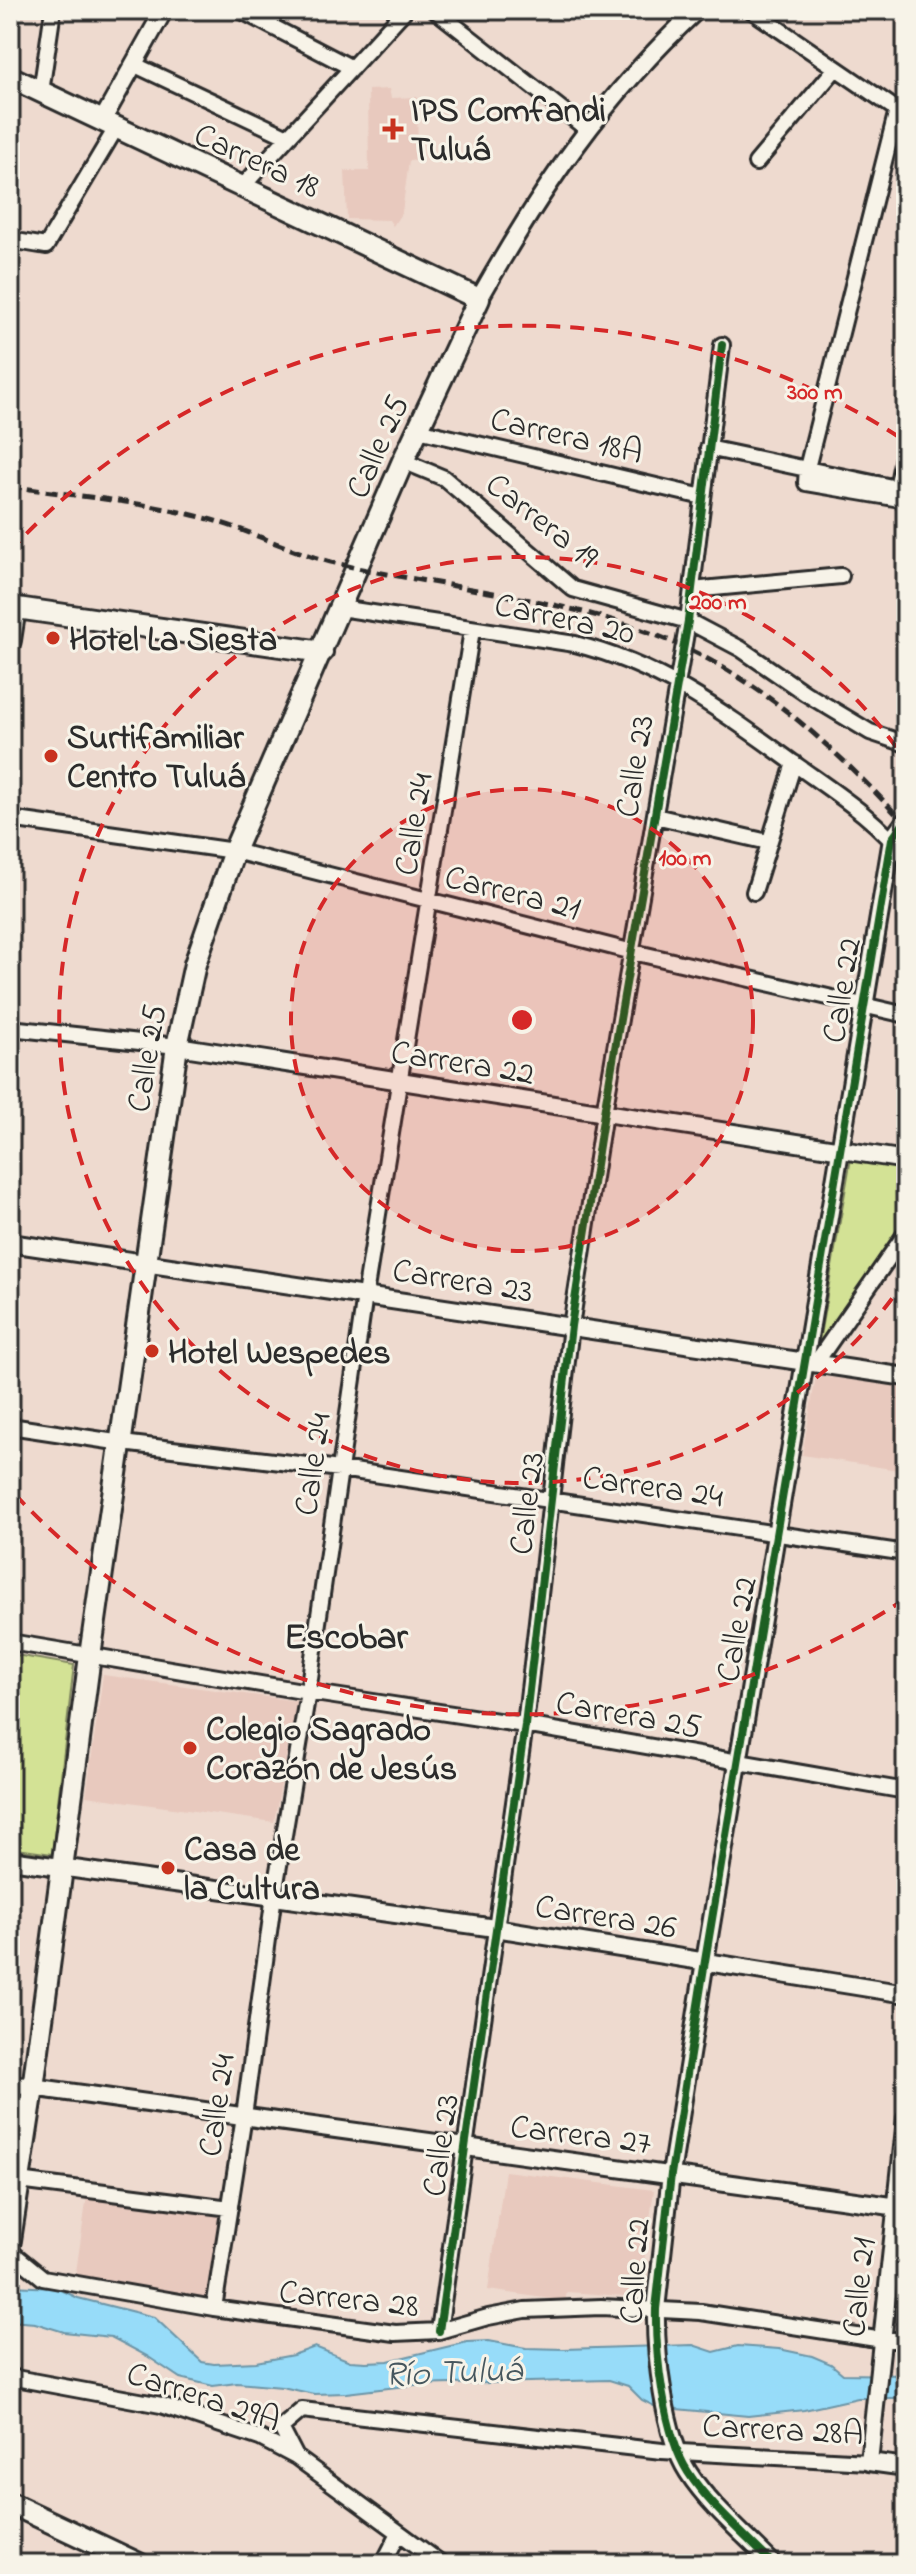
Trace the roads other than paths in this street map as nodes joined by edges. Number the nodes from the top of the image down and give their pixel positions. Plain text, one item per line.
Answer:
1 (53, 10) edge
2 (164, 10) edge
3 (240, 10) edge
4 (405, 10) edge
5 (435, 10) edge
6 (697, 10) edge
7 (751, 10) edge
8 (133, 64) junction
9 (352, 68) junction
10 (836, 68) junction
11 (10, 77) edge
12 (41, 92) junction
13 (903, 110) edge
14 (109, 124) junction
15 (588, 130) junction
16 (288, 137) junction
17 (756, 163) dead end
18 (242, 187) junction
19 (10, 240) edge
20 (479, 299) junction
21 (722, 345) dead end
22 (418, 430) junction
23 (906, 442) edge
24 (708, 448) junction
25 (403, 461) junction
26 (807, 468) junction
27 (903, 493) edge
28 (703, 497) junction
29 (841, 576) dead end
30 (692, 590) junction
31 (13, 608) edge
32 (340, 608) junction
33 (688, 621) junction
34 (472, 630) junction
35 (10, 640) edge
36 (322, 652) junction
37 (677, 683) junction
38 (906, 744) edge
39 (794, 763) junction
40 (655, 816) junction
41 (10, 819) edge
42 (906, 820) edge
43 (892, 839) junction
44 (768, 842) junction
45 (234, 851) junction
46 (906, 858) edge
47 (754, 892) dead end
48 (430, 901) junction
49 (633, 952) junction
50 (864, 1007) junction
51 (906, 1015) edge
52 (10, 1028) edge
53 (177, 1046) junction
54 (398, 1081) junction
55 (604, 1113) junction
56 (840, 1149) junction
57 (906, 1160) edge
58 (906, 1233) edge
59 (10, 1243) edge
60 (146, 1262) junction
61 (365, 1295) junction
62 (571, 1326) junction
63 (810, 1364) junction
64 (906, 1377) edge
65 (10, 1426) edge
66 (122, 1443) junction
67 (340, 1469) junction
68 (551, 1500) junction
69 (778, 1533) junction
70 (906, 1553) edge
71 (10, 1642) edge
72 (90, 1656) junction
73 (308, 1692) junction
74 (525, 1725) junction
75 (739, 1762) junction
76 (906, 1791) edge
77 (10, 1860) edge
78 (61, 1867) junction
79 (274, 1895) junction
80 (495, 1928) junction
81 (705, 1961) junction
82 (906, 1994) edge
83 (10, 2084) edge
84 (33, 2088) junction
85 (244, 2116) junction
86 (906, 2119) edge
87 (464, 2148) junction
88 (671, 2174) junction
89 (19, 2181) junction
90 (901, 2207) edge
91 (230, 2208) junction
92 (10, 2240) edge
93 (10, 2251) edge
94 (214, 2308) junction
95 (656, 2309) junction
96 (439, 2331) junction
97 (883, 2340) junction
98 (906, 2340) edge
99 (10, 2377) edge
100 (677, 2452) junction
101 (296, 2457) junction
102 (869, 2462) junction
103 (906, 2467) edge
104 (10, 2503) edge
105 (399, 2533) junction
106 (137, 2564) edge
107 (383, 2564) edge
108 (442, 2564) edge
109 (773, 2564) edge

1 - 12 street
2 - 8 street
3 - 9 street
4 - 9 street
5 - 15 street
6 - 15 street, Calle 25
7 - 10 street
8 - 14 street
8 - 16 street
9 - 16 street
10 - 13 street
10 - 17 street
11 - 12 main road, Carrera 18
12 - 14 main road, Carrera 18
13 - 26 street
14 - 18 main road, Carrera 18
14 - 19 street
15 - 20 street, Calle 25
16 - 18 street
18 - 20 main road, Carrera 18
20 - 22 main road, Calle 25
21 - 24 street
22 - 25 main road, Calle 25
22 - 28 street, Carrera 18A
23 - 27 street
24 - 26 street
24 - 28 street
25 - 32 main road, Calle 25
25 - 33 street, Carrera 19
26 - 27 street
28 - 30 street
29 - 30 street
30 - 33 street
31 - 35 main road
31 - 36 main road
32 - 34 street, Carrera 20
32 - 36 main road, Calle 25
33 - 37 street, Calle 23
33 - 38 street, Carrera 19
34 - 37 street, Carrera 20
34 - 48 street, Calle 24
36 - 45 main road, Calle 25
37 - 39 street, Carrera 20
37 - 40 street, Calle 23
39 - 43 street, Carrera 20
39 - 44 street
40 - 44 street
40 - 49 street, Calle 23
41 - 45 street, Carrera 21
42 - 43 street, Calle 22
43 - 46 street, Carrera 20
43 - 50 street, Calle 22
44 - 47 street
45 - 48 street, Carrera 21
45 - 53 main road, Calle 25
48 - 49 street, Carrera 21
48 - 54 street, Calle 24
49 - 50 street, Carrera 21
49 - 55 street, Calle 23
50 - 51 street, Carrera 21
50 - 56 street, Calle 22
52 - 53 street, Carrera 22
53 - 54 street, Carrera 22
53 - 60 main road, Calle 25
54 - 55 street, Carrera 22
54 - 61 street, Calle 24
55 - 56 street, Carrera 22
55 - 62 street, Calle 23
56 - 57 street, Carrera 22
56 - 63 street, Calle 22
58 - 63 street
59 - 60 street, Carrera 23
60 - 61 street, Carrera 23
60 - 66 main road, Calle 25
61 - 62 street, Carrera 23
61 - 67 street, Calle 24
62 - 63 street, Carrera 23
62 - 68 street, Calle 23
63 - 64 street, Carrera 23
63 - 69 street, Calle 22
65 - 66 street, Carrera 24
66 - 67 street, Carrera 24
66 - 72 main road, Calle 25
67 - 68 street, Carrera 24
67 - 73 street, Calle 24
68 - 69 street, Carrera 24
68 - 74 street, Calle 23
69 - 70 street, Carrera 24
69 - 75 street, Calle 22
71 - 72 street, Carrera 25
72 - 73 street, Carrera 25
72 - 78 main road, Calle 25
73 - 74 street, Carrera 25
73 - 79 street, Calle 24
74 - 75 street, Carrera 25
74 - 80 street, Calle 23
75 - 76 street, Carrera 25
75 - 81 street, Calle 22
77 - 78 street, Carrera 26
78 - 79 street, Carrera 26
78 - 84 main road, Calle 25
79 - 80 street, Carrera 26
79 - 85 street, Calle 24
80 - 81 street, Carrera 26
80 - 87 street, Calle 23
81 - 82 street, Carrera 26
81 - 88 street, Calle 22
83 - 84 street, Carrera 27
84 - 85 street, Carrera 27
84 - 89 main road, Calle 25
85 - 87 street, Carrera 27
85 - 91 street, Calle 24
86 - 90 street, Calle 21
87 - 88 street, Carrera 27
87 - 96 street, Calle 23
88 - 90 street, Carrera 27
88 - 95 street, Calle 22
89 - 91 street
89 - 92 main road, Calle 25
90 - 97 street, Calle 21
91 - 94 street, Calle 24
93 - 94 street, Carrera 28
94 - 96 street, Carrera 28
95 - 96 street, Carrera 28
95 - 97 street, Carrera 28
95 - 100 street, Calle 22
97 - 98 street, Carrera 28
97 - 102 street, Calle 21
99 - 101 street, Carrera 29A
100 - 101 street, Carrera 28A
100 - 102 street, Carrera 28A
100 - 109 street, Calle 22
101 - 105 street, Carrera 29A
102 - 103 street, Carrera 28A
104 - 106 main road
105 - 107 street
105 - 108 street, Carrera 29A

